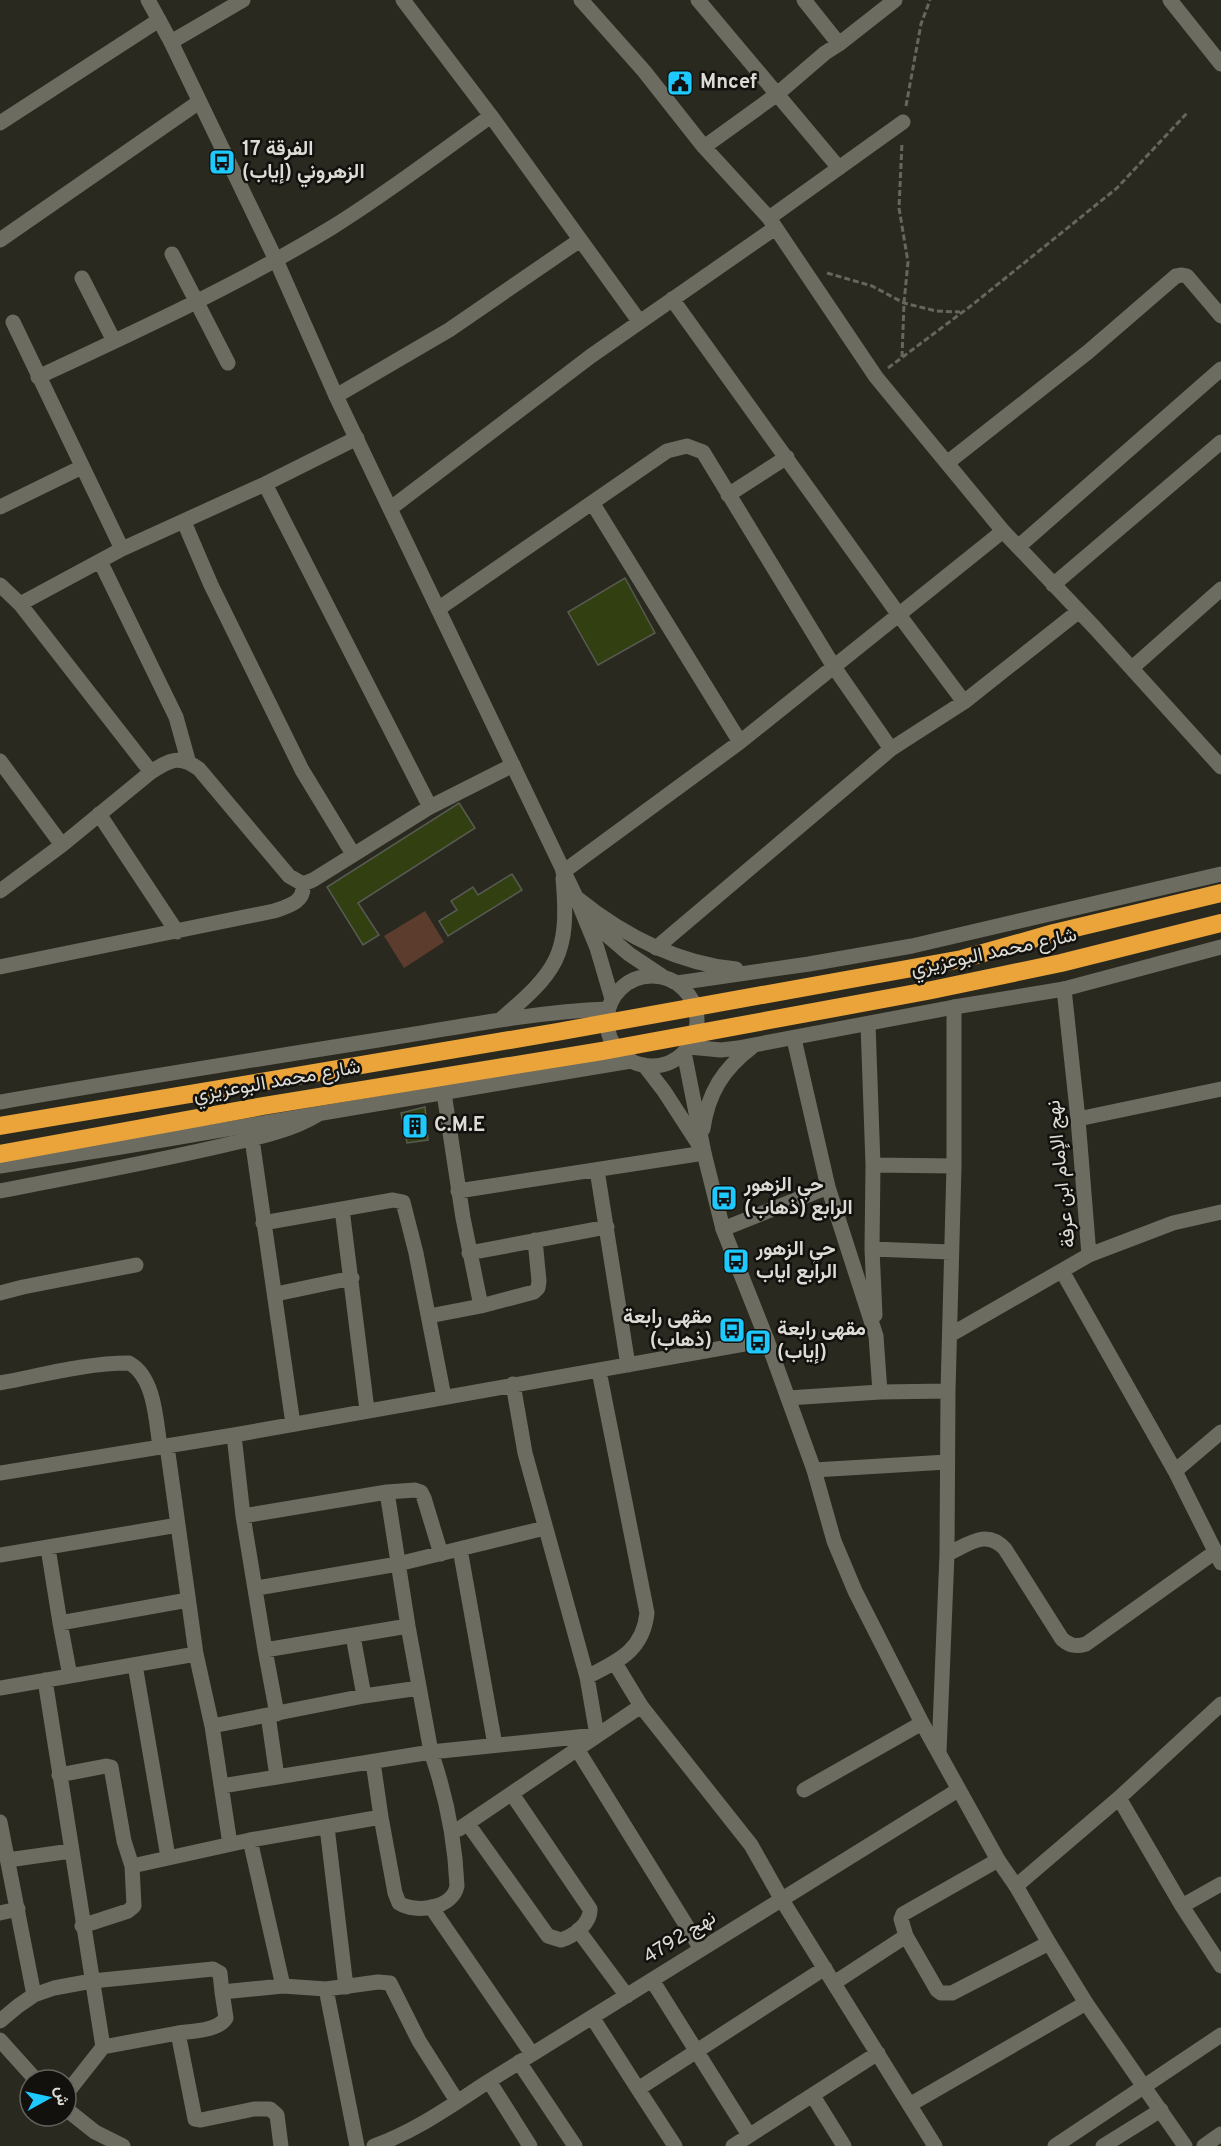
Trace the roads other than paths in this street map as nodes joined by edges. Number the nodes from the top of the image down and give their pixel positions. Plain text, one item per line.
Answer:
1 (148, 0) edge
2 (243, 0) edge
3 (403, 0) edge
4 (581, 0) edge
5 (698, 0) edge
6 (804, 0) edge
7 (895, 0) edge
8 (1170, 0) edge
9 (159, 20) junction
10 (171, 42) junction
11 (839, 44) junction
12 (1221, 64) edge
13 (776, 94) junction
14 (199, 102) junction
15 (491, 116) junction
16 (903, 122) road end
17 (0, 123) edge
18 (704, 147) junction
19 (839, 168) junction
20 (772, 223) junction
21 (0, 240) edge
22 (580, 240) junction
23 (172, 254) dead end
24 (276, 260) junction
25 (82, 278) dead end
26 (672, 299) junction
27 (196, 302) junction
28 (1221, 316) edge
29 (639, 321) junction
30 (13, 322) dead end
31 (114, 341) junction
32 (228, 363) dead end
33 (1221, 369) edge
34 (38, 377) junction
35 (336, 396) junction
36 (357, 438) junction
37 (1221, 442) edge
38 (787, 457) junction
39 (947, 463) junction
40 (82, 467) junction
41 (265, 484) junction
42 (728, 495) junction
43 (593, 504) junction
44 (0, 507) edge
45 (391, 508) junction
46 (184, 522) junction
47 (1003, 531) junction
48 (1018, 547) junction
49 (122, 549) junction
50 (100, 561) junction
51 (0, 585) edge
52 (1053, 585) junction
53 (1221, 589) edge
54 (20, 604) junction
55 (438, 609) junction
56 (1079, 611) junction
57 (899, 615) junction
58 (834, 666) junction
59 (1132, 668) junction
60 (964, 702) junction
61 (740, 742) junction
62 (891, 749) junction
63 (188, 760) junction
64 (0, 761) edge
65 (513, 765) junction
66 (1221, 765) edge
67 (151, 772) junction
68 (430, 807) junction
69 (99, 814) junction
70 (62, 845) junction
71 (353, 854) junction
72 (563, 872) junction
73 (1221, 874) edge
74 (303, 884) junction
75 (0, 891) edge
76 (1221, 893) edge
77 (576, 897) junction
78 (583, 914) junction
79 (1221, 923) edge
80 (177, 932) junction
81 (1221, 946) edge
82 (656, 948) junction
83 (0, 967) edge
84 (756, 971) junction
85 (662, 976) junction
86 (677, 983) junction
87 (1064, 989) junction
88 (610, 1004) junction
89 (954, 1006) junction
90 (500, 1020) junction
91 (868, 1024) junction
92 (794, 1039) junction
93 (754, 1046) junction
94 (687, 1049) junction
95 (638, 1063) junction
96 (1221, 1089) edge
97 (444, 1093) junction
98 (0, 1102) edge
99 (320, 1113) junction
100 (1078, 1119) junction
101 (0, 1126) edge
102 (252, 1138) junction
103 (704, 1153) junction
104 (0, 1154) edge
105 (873, 1165) junction
106 (0, 1166) edge
107 (954, 1166) junction
108 (597, 1170) junction
109 (828, 1187) junction
110 (0, 1191) edge
111 (458, 1191) junction
112 (342, 1209) junction
113 (1221, 1212) edge
114 (263, 1223) junction
115 (607, 1227) junction
116 (723, 1229) junction
117 (535, 1240) junction
118 (872, 1249) junction
119 (951, 1252) junction
120 (469, 1253) junction
121 (1089, 1255) junction
122 (136, 1265) dead end
123 (1062, 1271) junction
124 (352, 1278) junction
125 (0, 1293) edge
126 (276, 1294) junction
127 (481, 1306) junction
128 (429, 1316) junction
129 (950, 1335) junction
130 (876, 1336) junction
131 (767, 1340) junction
132 (628, 1365) junction
133 (599, 1371) junction
134 (0, 1383) edge
135 (513, 1384) junction
136 (948, 1391) junction
137 (880, 1392) junction
138 (444, 1397) junction
139 (788, 1398) junction
140 (367, 1410) junction
141 (293, 1424) junction
142 (1221, 1432) edge
143 (234, 1435) junction
144 (164, 1446) junction
145 (947, 1461) junction
146 (813, 1470) junction
147 (1175, 1471) junction
148 (0, 1473) edge
149 (387, 1492) junction
150 (243, 1516) junction
151 (178, 1526) junction
152 (545, 1528) junction
153 (48, 1548) junction
154 (460, 1549) junction
155 (441, 1554) junction
156 (947, 1554) junction
157 (0, 1555) edge
158 (1218, 1557) edge
159 (398, 1564) junction
160 (256, 1588) junction
161 (188, 1600) junction
162 (60, 1623) junction
163 (408, 1626) junction
164 (354, 1636) junction
165 (265, 1650) junction
166 (196, 1654) junction
167 (615, 1663) junction
168 (135, 1665) junction
169 (70, 1676) junction
170 (587, 1677) junction
171 (45, 1680) junction
172 (0, 1688) edge
173 (419, 1688) junction
174 (364, 1696) junction
175 (1221, 1704) edge
176 (641, 1706) junction
177 (273, 1714) junction
178 (922, 1723) junction
179 (212, 1726) junction
180 (597, 1735) junction
181 (495, 1745) junction
182 (577, 1749) junction
183 (431, 1752) junction
184 (939, 1752) junction
185 (373, 1762) junction
186 (59, 1775) junction
187 (277, 1777) junction
188 (222, 1786) junction
189 (804, 1790) dead end
190 (958, 1790) junction
191 (512, 1794) junction
192 (1119, 1798) junction
193 (381, 1817) junction
194 (0, 1822) edge
195 (468, 1824) junction
196 (327, 1827) junction
197 (452, 1833) junction
198 (250, 1840) junction
199 (230, 1844) junction
200 (71, 1851) junction
201 (168, 1857) junction
202 (8, 1860) junction
203 (998, 1860) junction
204 (132, 1866) junction
205 (1221, 1884) edge
206 (1016, 1886) junction
207 (782, 1900) junction
208 (1182, 1906) junction
209 (430, 1907) junction
210 (18, 1909) junction
211 (0, 1913) edge
212 (82, 1926) junction
213 (578, 1930) junction
214 (906, 1936) junction
215 (1048, 1943) junction
216 (701, 1948) junction
217 (1221, 1966) edge
218 (825, 1968) junction
219 (652, 1980) junction
220 (92, 1981) junction
221 (834, 1983) junction
222 (283, 1986) junction
223 (346, 1987) junction
224 (326, 1989) junction
225 (222, 1992) junction
226 (34, 1995) junction
227 (627, 1996) junction
228 (1086, 2003) junction
229 (592, 2017) junction
230 (0, 2021) edge
231 (178, 2033) junction
232 (1221, 2035) edge
233 (0, 2040) edge
234 (103, 2047) junction
235 (696, 2050) junction
236 (878, 2053) junction
237 (525, 2058) junction
238 (25, 2068) edge
239 (78, 2079) edge
240 (489, 2081) junction
241 (1145, 2086) junction
242 (638, 2089) junction
243 (813, 2096) junction
244 (457, 2102) junction
245 (911, 2104) junction
246 (1161, 2110) junction
247 (78, 2119) edge
248 (1221, 2134) edge
249 (749, 2135) junction
250 (123, 2146) edge
251 (281, 2146) edge
252 (357, 2146) edge
253 (374, 2146) edge
254 (530, 2146) edge
255 (575, 2146) edge
256 (675, 2146) edge
257 (733, 2146) edge
258 (844, 2146) edge
259 (935, 2146) edge
260 (1054, 2146) edge
261 (1103, 2146) edge
262 (1185, 2146) edge
263 (1204, 2146) edge

1 - 9 street
2 - 10 street
3 - 15 street
4 - 18 street
5 - 13 street
6 - 11 street
7 - 11 street
8 - 12 street
9 - 10 street
9 - 17 street
10 - 14 street
11 - 13 street
13 - 18 street
13 - 19 street
14 - 21 street
14 - 24 street
15 - 22 street
15 - 24 street
16 - 19 street
18 - 20 street
19 - 20 street
20 - 26 street
20 - 39 street
22 - 29 street
22 - 35 street
23 - 27 street
24 - 27 street
24 - 35 street
25 - 31 street
26 - 29 street
26 - 38 street
27 - 31 street
27 - 32 street
28 - 39 street
29 - 45 street
30 - 34 street
31 - 34 street
33 - 48 street
34 - 40 street
35 - 36 street
36 - 41 street
36 - 45 street
37 - 52 street
38 - 42 street
38 - 57 street
39 - 47 street
40 - 44 street
40 - 49 street
41 - 46 street
41 - 68 street
42 - 43 street
42 - 58 street
43 - 55 street
43 - 61 street
45 - 55 street
46 - 49 street
46 - 71 street
47 - 48 street
47 - 57 street
48 - 52 street
49 - 50 street
50 - 54 street
50 - 63 street
51 - 54 street
52 - 56 street
53 - 59 street
54 - 67 street
55 - 65 street
56 - 59 street
56 - 60 street
57 - 58 street
57 - 60 street
58 - 61 street
58 - 62 street
59 - 66 street
60 - 62 street
61 - 72 street
62 - 82 street
63 - 67 street
63 - 74 street
64 - 70 street
65 - 68 street
65 - 72 street
67 - 69 street
68 - 71 street
69 - 70 street
69 - 80 street
70 - 75 street
71 - 74 street
72 - 77 street
72 - 90 street
73 - 84 street
74 - 80 street
76 - 101 highway, شارع محمد البوعزيزي
77 - 78 street
77 - 82 street
78 - 85 street
78 - 88 street
79 - 104 highway, شارع محمد البوعزيزي
80 - 83 street
81 - 87 street
82 - 84 street
84 - 86 street
85 - 86 street
85 - 88 street
86 - 94 street
87 - 89 street
87 - 100 street, نهج الإمام ابن عرفة
88 - 90 street
88 - 95 street
89 - 91 street
89 - 107 street
90 - 98 street
91 - 92 street
91 - 105 street
92 - 93 street
92 - 109 street
93 - 94 street
93 - 103 street
94 - 95 street
94 - 103 street
95 - 97 street
95 - 103 street
96 - 100 street
97 - 99 street
97 - 111 street
99 - 102 street
99 - 106 street
100 - 121 street, نهج الإمام ابن عرفة
102 - 110 street
102 - 114 street
103 - 108 street
103 - 116 street
105 - 107 street
105 - 118 street
107 - 119 street
108 - 111 street
108 - 115 street
109 - 116 street
109 - 130 street
111 - 120 street
112 - 114 street
112 - 124 street
112 - 128 street
113 - 121 street, نهج الإمام ابن عرفة
114 - 126 street
115 - 117 street
115 - 132 street
116 - 131 street
117 - 120 street
117 - 127 street
118 - 119 street
118 - 130 street
119 - 129 street
120 - 127 street
121 - 123 street
122 - 125 street
123 - 129 street
123 - 147 street
124 - 126 street
124 - 140 street
126 - 141 street
127 - 128 street
128 - 138 street
129 - 136 street
130 - 137 street
131 - 132 street
131 - 139 street
132 - 133 street
133 - 135 street
133 - 167 street
134 - 144 street
135 - 138 street
135 - 152 street
136 - 137 street
136 - 145 street
137 - 139 street
138 - 140 street
139 - 146 street
140 - 141 street
141 - 143 street
142 - 147 street
143 - 144 street
143 - 150 street
144 - 148 street
144 - 151 street
145 - 146 street
145 - 156 street
146 - 178 street
147 - 158 street
149 - 150 street
149 - 155 street
149 - 159 street
150 - 160 street
151 - 153 street
151 - 161 street
152 - 154 street
152 - 170 street
153 - 157 street
153 - 162 street
154 - 155 street
154 - 181 street
155 - 159 street
156 - 158 street
156 - 184 street
159 - 160 street
159 - 163 street
160 - 165 street
161 - 162 street
161 - 166 street
162 - 169 street
163 - 164 street
163 - 173 street
164 - 165 street
164 - 174 street
165 - 177 street
166 - 168 street
166 - 179 street
167 - 170 street
167 - 176 street
168 - 169 street
168 - 201 street
169 - 171 street
170 - 180 street
171 - 172 street
171 - 186 street
173 - 174 street
173 - 183 street
174 - 177 street
175 - 192 street
176 - 180 street
176 - 207 street
177 - 179 street
177 - 187 street
178 - 184 street
178 - 189 street
179 - 188 street
180 - 181 street
180 - 182 street
181 - 183 street
182 - 191 street
182 - 216 street
183 - 185 street
183 - 197 street
184 - 190 street
185 - 187 street
185 - 193 street
186 - 200 street
186 - 204 street
187 - 188 street
188 - 199 street
190 - 203 street
190 - 207 street, نهج 4792
191 - 195 street
191 - 213 street
192 - 206 street
192 - 208 street
193 - 196 street
193 - 209 street
194 - 202 street
195 - 197 street
195 - 213 street
196 - 198 street
196 - 223 street
197 - 209 street
198 - 199 street
198 - 222 street
199 - 201 street
200 - 202 street
200 - 212 street
201 - 204 street
202 - 210 street
203 - 206 street
203 - 214 street
204 - 212 street
205 - 208 street
206 - 215 street
207 - 216 street, نهج 4792
207 - 218 street
208 - 217 street
209 - 237 street
210 - 211 street
210 - 226 street
212 - 220 street
213 - 227 street
214 - 215 street
214 - 221 street
215 - 228 street
216 - 219 street, نهج 4792
218 - 221 street
218 - 235 street
219 - 227 street, نهج 4792
219 - 235 street
220 - 225 street
220 - 226 street
220 - 234 street
221 - 236 street
222 - 224 street
222 - 225 street
223 - 224 street
223 - 244 street
224 - 252 street
225 - 231 street
226 - 230 street
227 - 229 street, نهج 4792
228 - 241 street
228 - 245 street
229 - 237 street, نهج 4792
229 - 242 street
231 - 234 street
231 - 251 street
232 - 241 street
233 - 238 street
234 - 239 street
235 - 242 street
235 - 249 street
236 - 243 street
236 - 245 street
237 - 240 street, نهج 4792
237 - 255 street
240 - 244 street, نهج 4792
240 - 254 street
241 - 246 street
241 - 260 street
242 - 256 street
243 - 249 street
243 - 258 street
244 - 253 street, نهج 4792
245 - 259 street
246 - 261 street
246 - 262 street
247 - 250 street
248 - 263 street
249 - 257 street

